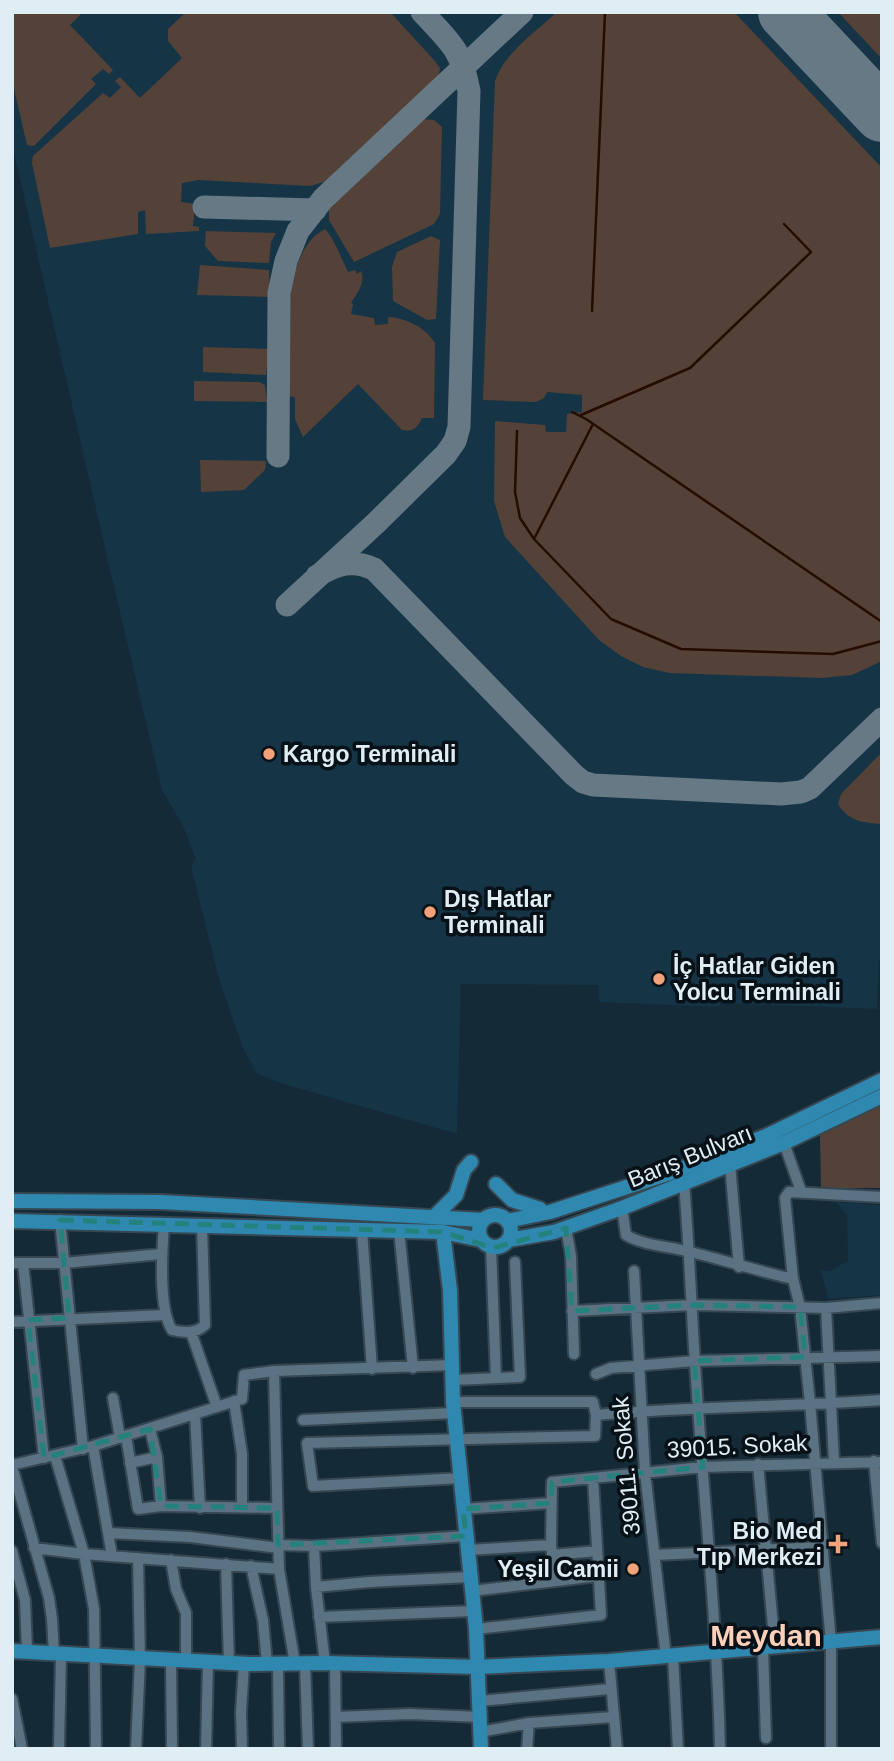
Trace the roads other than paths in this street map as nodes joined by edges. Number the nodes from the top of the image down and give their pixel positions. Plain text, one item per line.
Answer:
1 (882, 1080) edge
2 (882, 1096) edge
3 (784, 1143) junction
4 (471, 1162) dead end
5 (730, 1164) junction
6 (684, 1183) junction
7 (496, 1184) dead end
8 (802, 1191) junction
9 (882, 1197) edge
10 (12, 1201) edge
11 (622, 1208) junction
12 (543, 1213) junction
13 (435, 1216) junction
14 (60, 1220) junction
15 (483, 1220) junction
16 (12, 1221) edge
17 (507, 1221) junction
18 (164, 1224) junction
19 (202, 1226) junction
20 (566, 1228) junction
21 (362, 1230) junction
22 (399, 1230) junction
23 (443, 1232) junction
24 (508, 1240) junction
25 (486, 1243) junction
26 (690, 1252) junction
27 (162, 1254) junction
28 (516, 1262) dead end
29 (17, 1263) edge
30 (63, 1263) junction
31 (739, 1267) junction
32 (634, 1271) dead end
33 (793, 1279) junction
34 (882, 1303) edge
35 (693, 1305) junction
36 (800, 1307) junction
37 (636, 1308) junction
38 (826, 1308) junction
39 (572, 1311) junction
40 (165, 1315) junction
41 (69, 1318) junction
42 (28, 1320) junction
43 (12, 1322) edge
44 (191, 1332) junction
45 (574, 1354) dead end
46 (882, 1356) edge
47 (805, 1357) junction
48 (828, 1357) junction
49 (694, 1361) junction
50 (639, 1365) junction
51 (414, 1368) junction
52 (373, 1369) junction
53 (274, 1371) junction
54 (453, 1372) junction
55 (596, 1374) dead end
56 (496, 1378) junction
57 (113, 1398) dead end
58 (882, 1400) edge
59 (234, 1401) junction
60 (810, 1403) junction
61 (831, 1404) junction
62 (453, 1407) junction
63 (217, 1408) junction
64 (698, 1408) junction
65 (642, 1410) junction
66 (195, 1415) junction
67 (596, 1415) junction
68 (303, 1420) dead end
69 (150, 1429) junction
70 (123, 1437) junction
71 (457, 1439) junction
72 (88, 1448) junction
73 (49, 1457) junction
74 (157, 1457) junction
75 (834, 1461) junction
76 (878, 1461) edge
77 (814, 1462) junction
78 (130, 1463) junction
79 (758, 1464) junction
80 (12, 1466) edge
81 (703, 1466) junction
82 (645, 1472) junction
83 (461, 1478) junction
84 (593, 1478) junction
85 (551, 1503) junction
86 (161, 1507) junction
87 (242, 1507) junction
88 (200, 1508) junction
89 (277, 1508) junction
90 (463, 1509) junction
91 (108, 1533) junction
92 (467, 1543) junction
93 (882, 1543) edge
94 (314, 1546) junction
95 (822, 1546) junction
96 (279, 1547) junction
97 (34, 1548) junction
98 (552, 1550) junction
99 (597, 1550) junction
100 (765, 1550) junction
101 (12, 1551) edge
102 (709, 1553) junction
103 (83, 1554) junction
104 (655, 1555) junction
105 (112, 1556) junction
106 (138, 1558) junction
107 (171, 1560) junction
108 (226, 1564) junction
109 (251, 1566) junction
110 (279, 1569) junction
111 (598, 1576) junction
112 (555, 1581) junction
113 (471, 1584) junction
114 (316, 1587) junction
115 (474, 1611) junction
116 (319, 1617) junction
117 (475, 1629) junction
118 (882, 1637) edge
119 (831, 1643) junction
120 (769, 1648) junction
121 (12, 1651) edge
122 (27, 1652) junction
123 (718, 1652) junction
124 (57, 1654) junction
125 (96, 1656) junction
126 (669, 1656) junction
127 (140, 1659) junction
128 (178, 1661) junction
129 (609, 1661) junction
130 (208, 1662) junction
131 (330, 1663) junction
132 (237, 1664) junction
133 (272, 1664) junction
134 (300, 1664) junction
135 (477, 1667) junction
136 (610, 1689) junction
137 (12, 1699) edge
138 (480, 1702) junction
139 (336, 1717) junction
140 (613, 1717) junction
141 (529, 1723) junction
142 (480, 1724) junction
143 (15, 1735) edge
144 (766, 1738) dead end
145 (22, 1749) edge
146 (60, 1749) edge
147 (96, 1749) edge
148 (136, 1749) edge
149 (172, 1749) edge
150 (206, 1749) edge
151 (242, 1749) edge
152 (279, 1749) edge
153 (308, 1749) edge
154 (336, 1749) edge
155 (481, 1749) edge
156 (527, 1749) edge
157 (617, 1749) edge
158 (678, 1749) edge
159 (720, 1749) edge
160 (831, 1749) edge

1 - 12 main road, Barış Bulvarı
2 - 3 main road, Barış Bulvarı
3 - 5 main road, Barış Bulvarı
3 - 8 street
4 - 13 main road
5 - 6 main road, Barış Bulvarı
5 - 31 street
6 - 11 main road, Barış Bulvarı
6 - 26 street
7 - 12 main road
8 - 9 street
8 - 33 street
10 - 13 main road
11 - 20 main road, Barış Bulvarı
11 - 26 street
12 - 17 main road, Barış Bulvarı
13 - 15 main road
14 - 16 main road
14 - 18 main road
14 - 30 street
15 - 17 main road
15 - 25 main road
17 - 24 main road
18 - 19 main road
18 - 27 street
19 - 21 main road
19 - 44 street
20 - 24 main road, Barış Bulvarı
20 - 39 street
21 - 22 main road
21 - 52 street
22 - 23 main road
22 - 51 street
23 - 25 main road
23 - 54 main road
24 - 25 main road
25 - 56 street
26 - 31 street
26 - 35 street
27 - 30 street
27 - 40 street
28 - 56 street
29 - 30 street
29 - 42 street
30 - 41 street
31 - 33 street
32 - 37 street, 39011. Sokak
33 - 36 street
34 - 38 street
35 - 36 street
35 - 37 street
35 - 49 street
36 - 38 street
36 - 47 street
37 - 39 street
37 - 50 street, 39011. Sokak
38 - 48 street
39 - 45 street
40 - 41 street
40 - 44 street
41 - 42 street
41 - 72 street
42 - 43 street
42 - 73 street
44 - 63 street
46 - 48 street
47 - 48 street
47 - 49 street
47 - 60 street
48 - 61 street
49 - 50 street
49 - 64 street
50 - 55 street
50 - 65 street, 39011. Sokak
51 - 52 street
51 - 54 street
52 - 53 street
53 - 59 street
53 - 89 street
54 - 56 street
54 - 62 main road
57 - 70 street
58 - 61 street
59 - 63 street
59 - 87 street
60 - 61 street
60 - 64 street
60 - 77 street
61 - 75 street
62 - 67 street
62 - 68 street
62 - 71 main road
63 - 66 street
64 - 65 street
64 - 81 street
65 - 67 street
65 - 82 street, 39011. Sokak
66 - 69 street
66 - 88 street
67 - 71 street
69 - 70 street
69 - 74 street
70 - 72 street
70 - 78 street
71 - 83 main road
71 - 83 street
72 - 73 street
72 - 91 street
73 - 80 street
73 - 103 street
74 - 78 street
74 - 86 street
75 - 76 street, 39015. Sokak
75 - 77 street, 39015. Sokak
76 - 93 street
77 - 79 street, 39015. Sokak
77 - 95 street
78 - 86 street
79 - 81 street, 39015. Sokak
79 - 100 street
80 - 97 street
81 - 82 street, 39015. Sokak
81 - 102 street
82 - 84 street, 39015. Sokak
82 - 104 street, 39011. Sokak
83 - 90 main road
84 - 85 street, 39015. Sokak
84 - 99 street
85 - 90 street
85 - 98 street
86 - 88 street
87 - 88 street
87 - 89 street
89 - 96 street
90 - 92 main road
91 - 96 street
91 - 105 street
92 - 94 street
92 - 98 street
92 - 113 main road
94 - 96 street
94 - 114 street
95 - 100 street
95 - 119 street
96 - 110 street
97 - 103 street
97 - 124 street
98 - 99 street
98 - 112 street
99 - 111 street
100 - 102 street
100 - 120 street
101 - 122 street
102 - 104 street
102 - 123 street
103 - 105 street
103 - 125 street
104 - 126 street, 39011. Sokak
105 - 106 street
106 - 107 street
106 - 127 street
107 - 108 street
107 - 128 street
108 - 109 street
108 - 132 street
109 - 110 street
109 - 133 street
110 - 134 street
111 - 112 street
111 - 117 street
112 - 113 street
113 - 114 street
113 - 115 main road
114 - 116 street
115 - 116 street
115 - 117 main road
116 - 131 street
117 - 135 main road
118 - 119 main road
119 - 120 main road
119 - 160 street
120 - 123 main road
120 - 144 street
121 - 122 main road
122 - 124 main road
123 - 126 main road
123 - 159 street
124 - 125 main road
124 - 146 street
125 - 127 main road
125 - 147 street
126 - 129 main road
126 - 158 street, 39011. Sokak
127 - 128 main road
127 - 148 street
128 - 130 main road
128 - 149 street
129 - 135 main road
129 - 136 street
130 - 132 main road
130 - 150 street
131 - 134 main road
131 - 135 main road
131 - 139 street
132 - 133 main road
132 - 151 street
133 - 134 main road
133 - 152 street
134 - 153 street
135 - 138 main road
136 - 138 street
136 - 140 street
137 - 143 street
138 - 142 main road
139 - 142 street
139 - 154 street
140 - 141 street
140 - 157 street
141 - 142 street
141 - 156 street
142 - 155 main road
143 - 145 street

